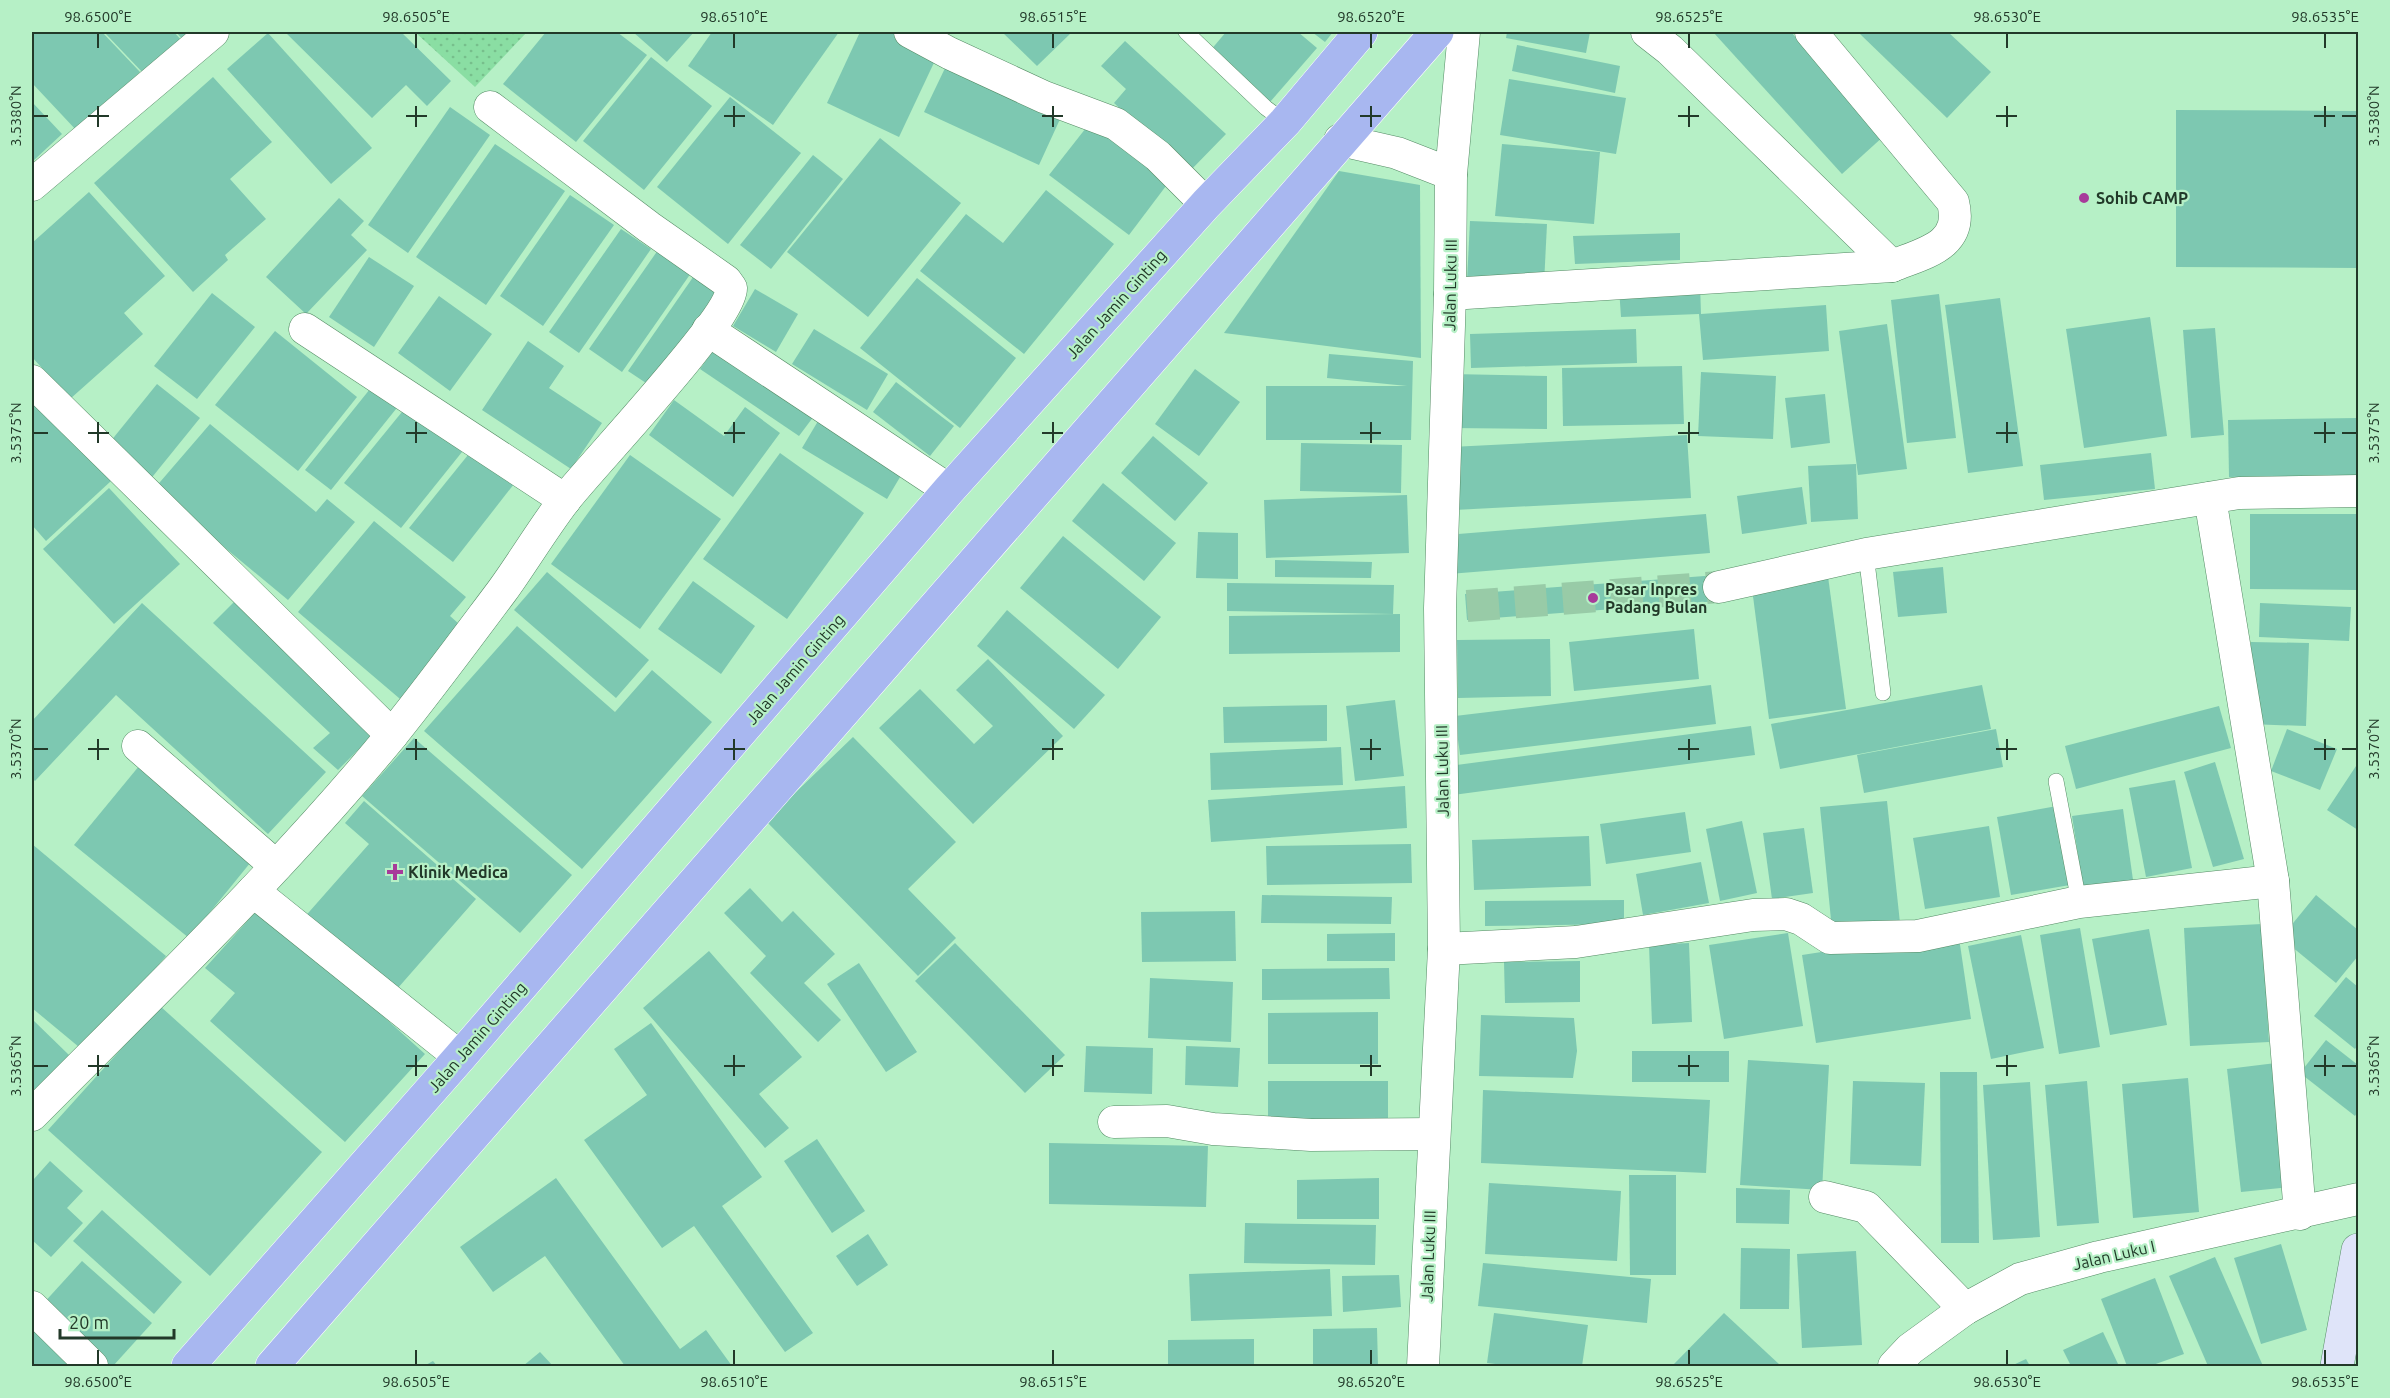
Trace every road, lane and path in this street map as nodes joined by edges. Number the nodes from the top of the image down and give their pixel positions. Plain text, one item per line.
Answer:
1 (213, 32) edge
2 (910, 32) edge
3 (1186, 32) edge
4 (1361, 32) edge
5 (1437, 32) edge
6 (1464, 32) edge
7 (1811, 32) edge
8 (1667, 38) edge
9 (490, 107) dead end
10 (1285, 122) junction
11 (1340, 140) junction
12 (1451, 174) junction
13 (32, 185) edge
14 (1206, 204) junction
15 (1892, 266) junction
16 (1450, 294) junction
17 (304, 329) dead end
18 (708, 330) junction
19 (32, 381) edge
20 (950, 490) junction
21 (2358, 491) edge
22 (2210, 498) junction
23 (565, 500) junction
24 (1866, 554) junction
25 (1719, 587) tunnel mouth
26 (1883, 693) dead end
27 (392, 735) junction
28 (138, 746) dead end
29 (2056, 781) dead end
30 (276, 866) junction
31 (2272, 881) junction
32 (253, 891) junction
33 (2079, 902) junction
34 (1444, 948) junction
35 (460, 1057) junction
36 (32, 1115) edge
37 (1114, 1122) dead end
38 (1433, 1134) junction
39 (1825, 1197) dead end
40 (2358, 1199) edge
41 (2300, 1214) junction
42 (2358, 1250) edge
43 (32, 1307) edge
44 (1965, 1309) junction
45 (92, 1366) edge
46 (188, 1366) edge
47 (272, 1366) edge
48 (1423, 1366) edge
49 (1893, 1366) edge
50 (2337, 1366) edge

1 - 13 street
2 - 14 street
3 - 10 lane
4 - 10 highway, Jalan Jamin Ginting
5 - 11 highway
6 - 12 street, Jalan Luku III
7 - 15 street
8 - 15 street
9 - 18 street
10 - 14 highway, Jalan Jamin Ginting
11 - 12 street
11 - 47 highway
12 - 16 street, Jalan Luku III
14 - 20 highway, Jalan Jamin Ginting
15 - 16 street
16 - 34 street, Jalan Luku III
17 - 23 street
18 - 20 street
18 - 23 street
19 - 27 street
20 - 35 highway, Jalan Jamin Ginting
21 - 22 street
22 - 24 street
22 - 31 street
23 - 27 street
24 - 25 street
24 - 26 lane
27 - 30 street
28 - 30 street
29 - 33 lane
30 - 32 street
31 - 33 street
31 - 41 street
32 - 35 street
32 - 36 street
33 - 34 street
34 - 38 street, Jalan Luku III
35 - 46 highway, Jalan Jamin Ginting
37 - 38 street
38 - 48 street, Jalan Luku III
39 - 44 street
40 - 41 street, Jalan Luku I
41 - 44 street, Jalan Luku I
42 - 50 main road
43 - 45 street
44 - 49 street, Jalan Luku I

